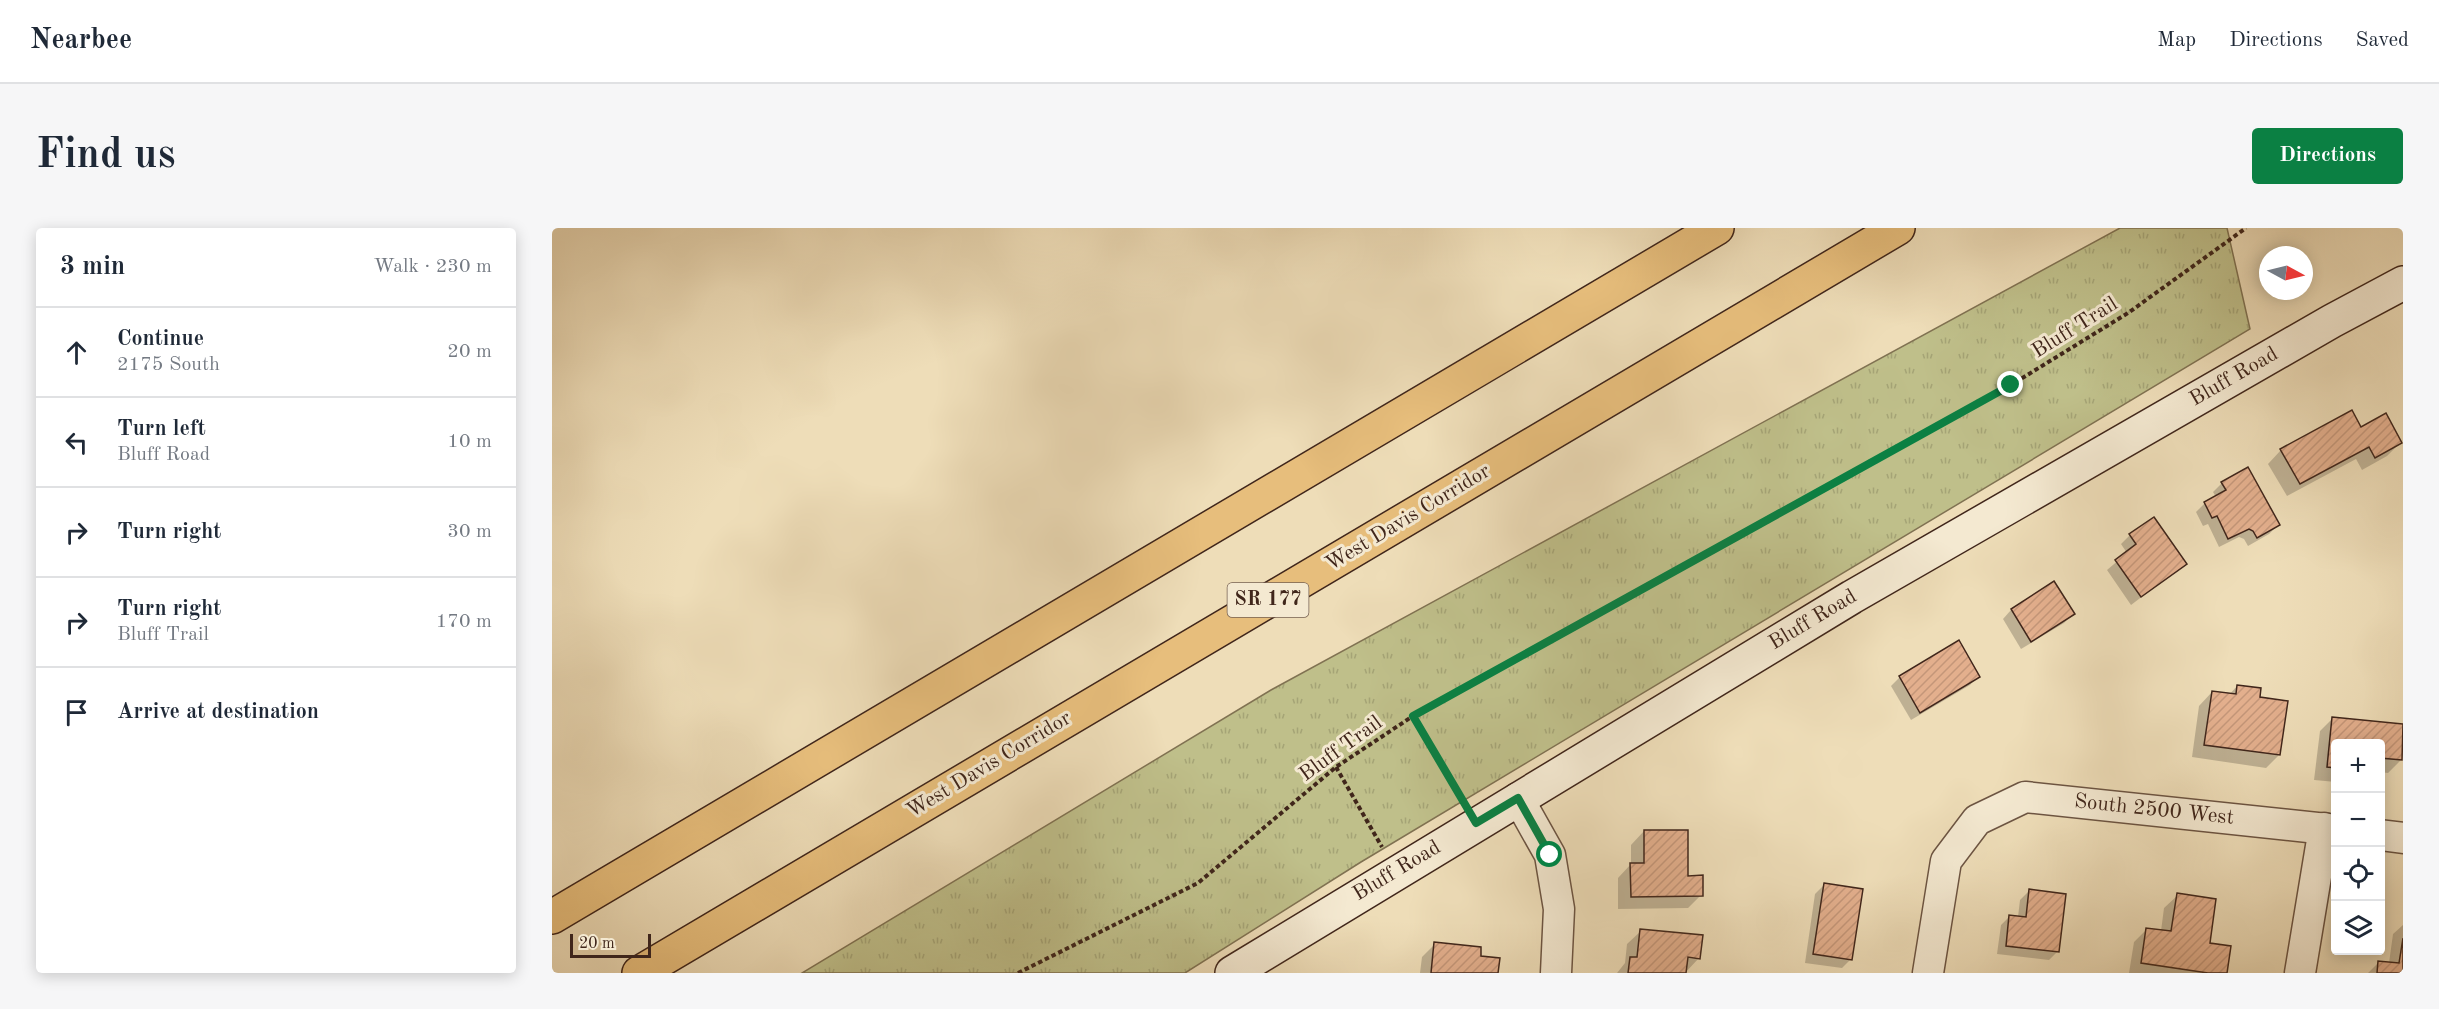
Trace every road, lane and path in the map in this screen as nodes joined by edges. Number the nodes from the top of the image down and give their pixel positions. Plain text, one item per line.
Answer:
1 (1717, 228) edge
2 (1898, 228) edge
3 (2246, 228) edge
4 (2403, 284) edge
5 (1413, 716) junction
6 (1336, 767) junction
7 (1518, 798) junction
8 (1476, 823) junction
9 (2330, 829) edge
10 (2385, 836) edge
11 (2403, 838) edge
12 (1396, 871) junction
13 (552, 917) edge
14 (639, 973) edge
15 (1018, 973) edge
16 (1232, 973) edge
17 (1556, 973) edge
18 (1928, 973) edge
19 (2300, 973) edge

1 - 13 highway
2 - 14 highway, West Davis Corridor / SR 177
3 - 5 path, Bluff Trail
4 - 7 street, Bluff Road
5 - 6 path, Bluff Trail
5 - 8 path
6 - 12 path
6 - 15 path, Bluff Trail
7 - 8 street, Bluff Road
7 - 17 street
8 - 12 street, Bluff Road
9 - 18 street, South 2500 West
9 - 19 street
10 - 11 street
12 - 16 street, Bluff Road

